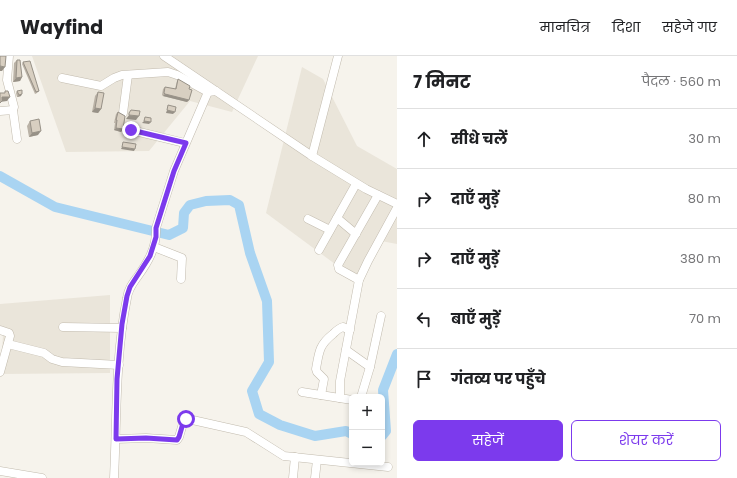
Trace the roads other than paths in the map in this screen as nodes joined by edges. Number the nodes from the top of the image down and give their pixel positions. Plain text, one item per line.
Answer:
1 (0, 56) edge
2 (164, 56) edge
3 (338, 56) edge
4 (9, 57) edge
5 (128, 75) junction
6 (62, 78) dead end
7 (0, 82) edge
8 (9, 82) junction
9 (212, 91) junction
10 (0, 110) edge
11 (12, 110) junction
12 (123, 113) edge
13 (131, 130) dead end
14 (17, 139) dead end
15 (186, 143) junction
16 (312, 156) junction
17 (356, 184) junction
18 (378, 195) junction
19 (397, 204) edge
20 (397, 208) edge
21 (337, 218) junction
22 (308, 219) dead end
23 (330, 230) junction
24 (356, 234) junction
25 (154, 246) junction
26 (319, 250) dead end
27 (181, 279) dead end
28 (359, 280) junction
29 (381, 316) dead end
30 (63, 327) dead end
31 (122, 328) junction
32 (0, 330) edge
33 (350, 330) junction
34 (8, 344) junction
35 (346, 350) junction
36 (119, 365) junction
37 (370, 367) junction
38 (0, 372) edge
39 (302, 392) dead end
40 (362, 394) edge
41 (321, 395) junction
42 (340, 398) junction
43 (349, 400) edge
44 (116, 439) junction
45 (295, 457) junction
46 (317, 460) junction
47 (388, 467) dead end
48 (0, 471) edge
49 (42, 478) edge
50 (114, 478) edge
51 (293, 478) edge
52 (315, 478) edge

1 - 4 street
2 - 9 street
3 - 16 street
4 - 8 street
5 - 6 street
5 - 9 street
5 - 12 street
7 - 8 street
8 - 11 street
9 - 15 street
9 - 16 street
10 - 11 street
11 - 14 street
13 - 15 street
15 - 25 street
16 - 17 street
17 - 18 street
17 - 21 street
18 - 19 street
18 - 24 street
20 - 28 street
21 - 23 street
21 - 24 street
22 - 23 street
23 - 26 street
24 - 28 street
25 - 27 street
25 - 31 street
28 - 33 street
29 - 37 street
30 - 31 street
31 - 36 street
32 - 34 street
33 - 35 street
33 - 41 street
34 - 36 street
34 - 38 street
35 - 37 street
35 - 42 street
36 - 44 street
37 - 40 street
39 - 41 street
41 - 42 street
42 - 43 street
44 - 45 street
44 - 50 street
45 - 46 street
45 - 51 street
46 - 47 street
46 - 52 street
48 - 49 street

